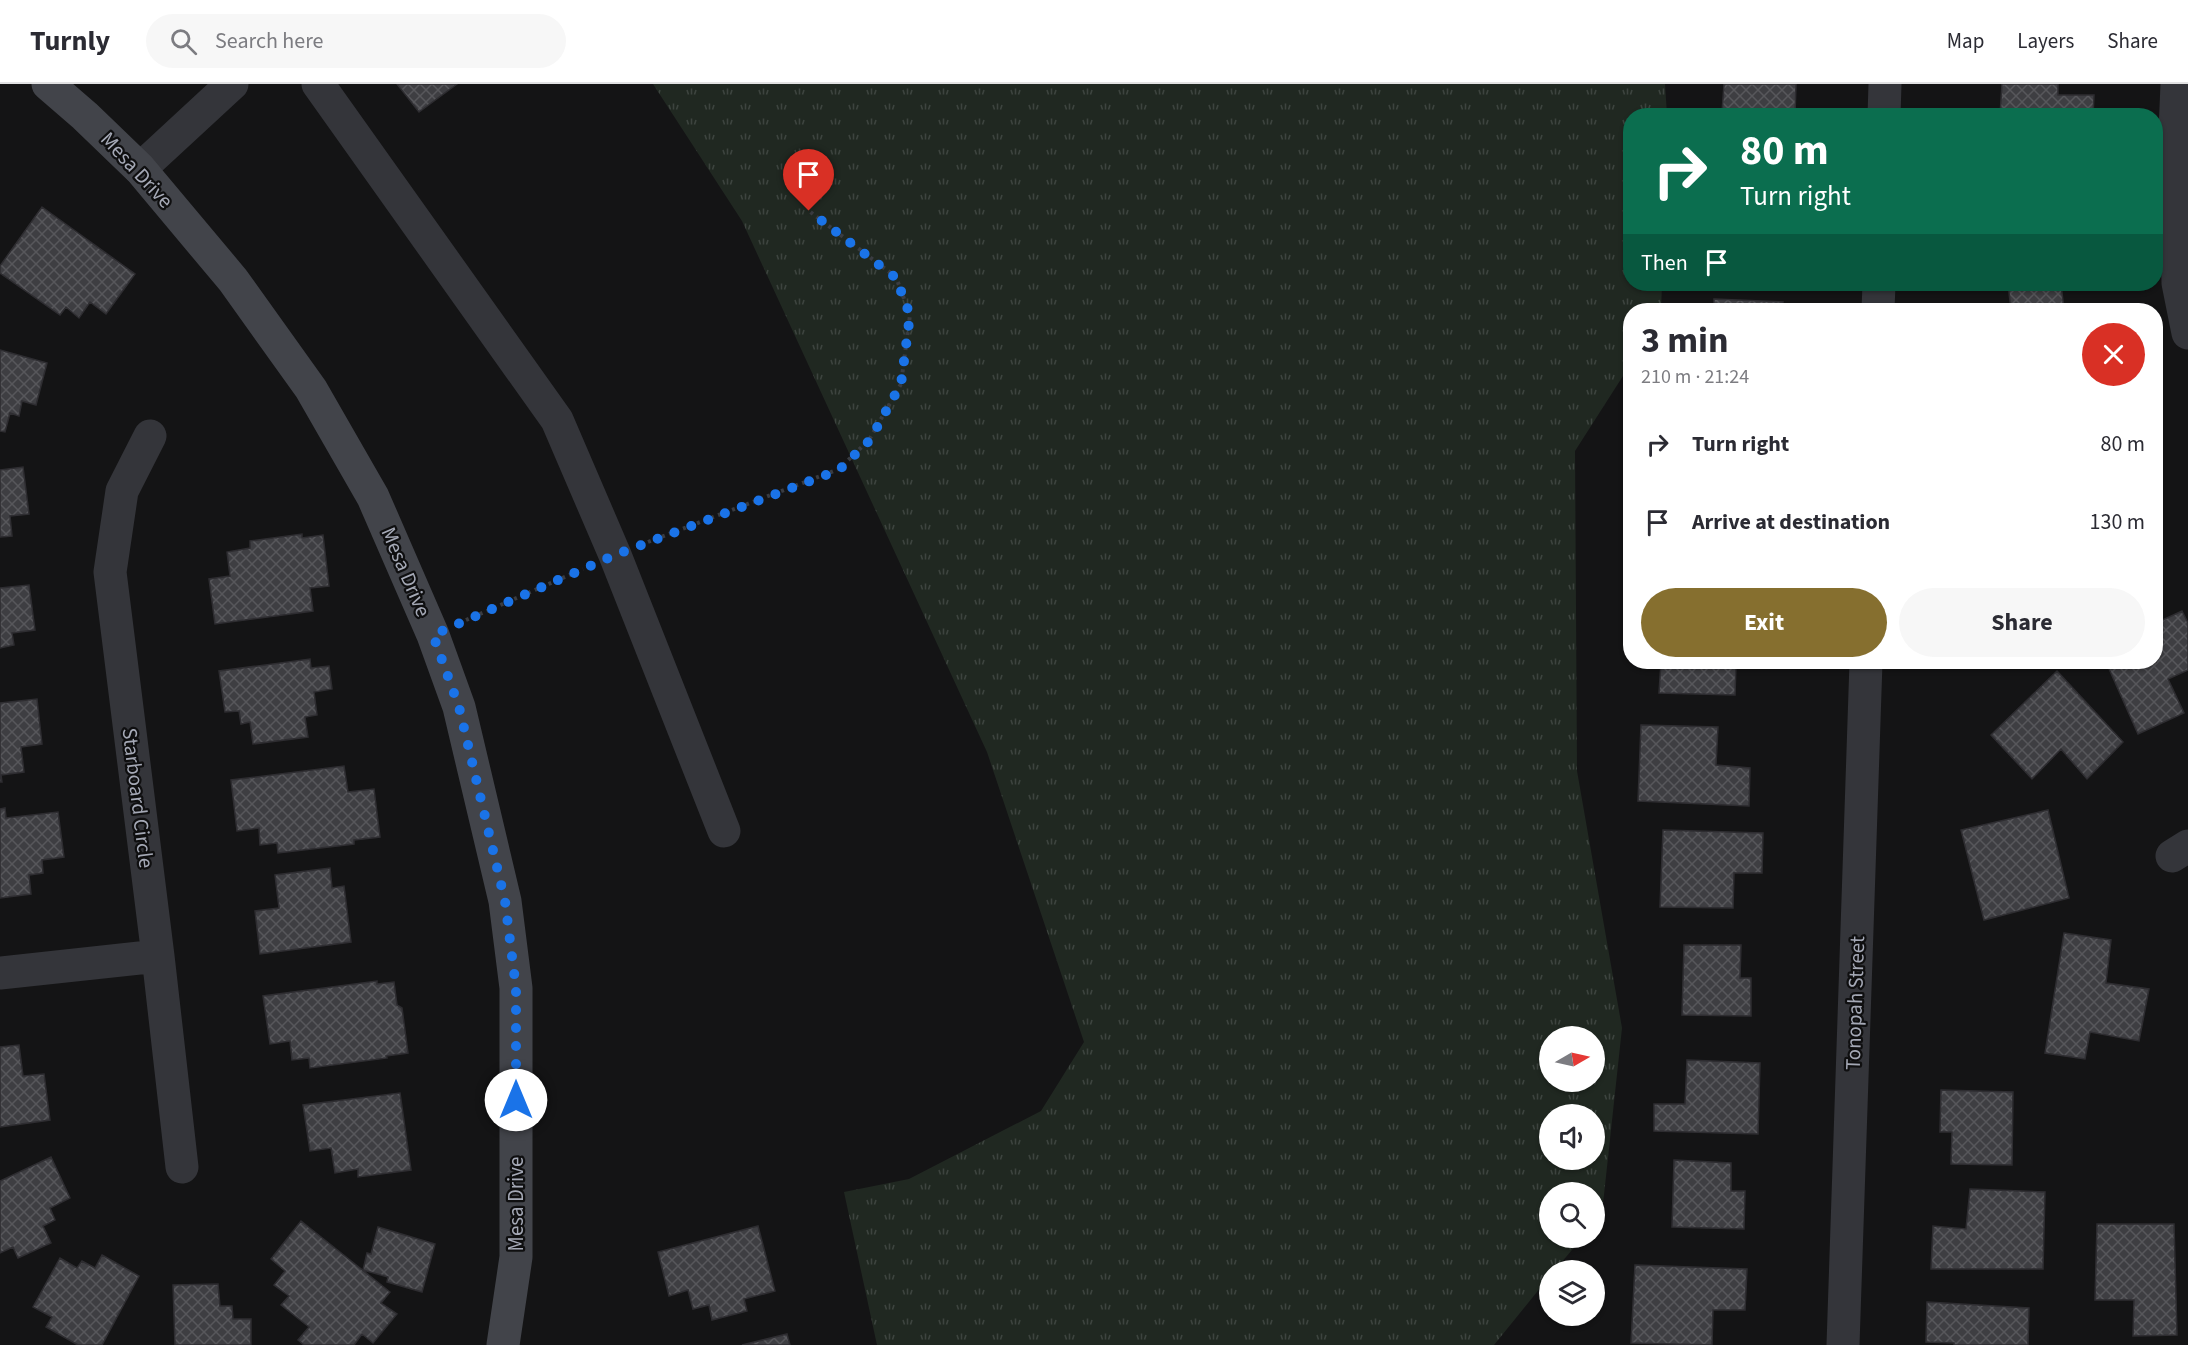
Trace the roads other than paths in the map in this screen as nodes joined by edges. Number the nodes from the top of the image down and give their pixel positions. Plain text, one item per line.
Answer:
1 (48, 84) edge
2 (232, 84) edge
3 (318, 84) edge
4 (1885, 84) edge
5 (2176, 84) edge
6 (1884, 108) edge
7 (2182, 132) edge
8 (140, 169) junction
9 (2188, 333) edge
10 (150, 436) dead end
11 (1866, 669) edge
12 (724, 831) dead end
13 (158, 956) junction
14 (0, 973) edge
15 (182, 1167) dead end
16 (503, 1345) edge
17 (1844, 1345) edge

1 - 8 main road, Mesa Drive
2 - 8 street
3 - 12 street
4 - 6 street
5 - 7 street
7 - 9 street
8 - 16 main road, Mesa Drive
10 - 13 street, Starboard Circle
11 - 17 street, Tonopah Street
13 - 14 street
13 - 15 street, Starboard Circle

